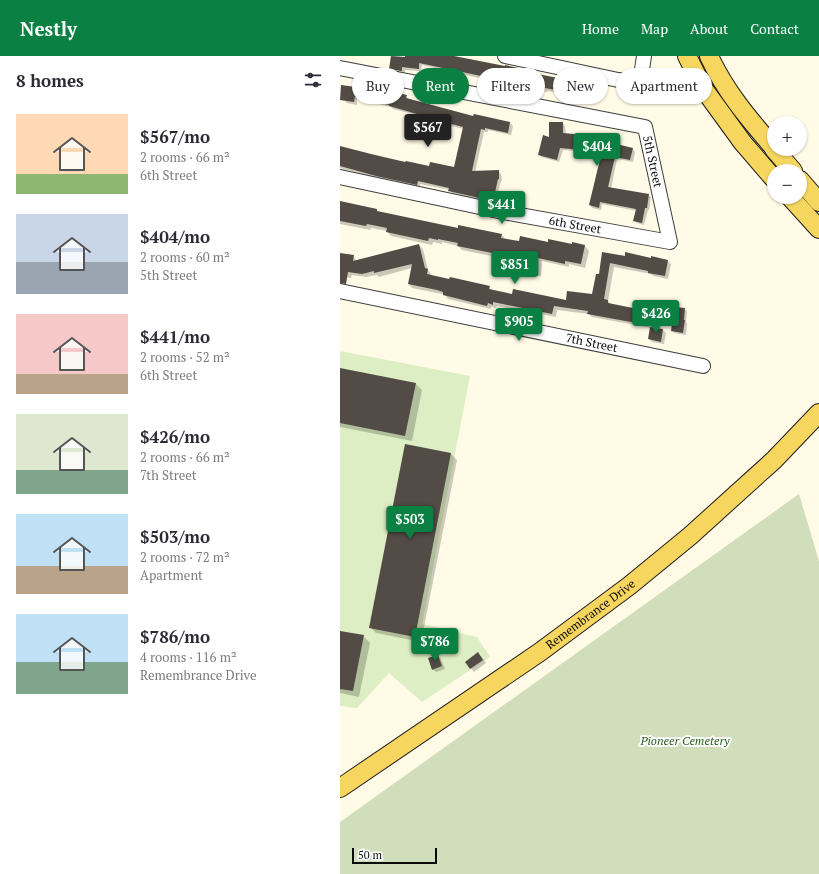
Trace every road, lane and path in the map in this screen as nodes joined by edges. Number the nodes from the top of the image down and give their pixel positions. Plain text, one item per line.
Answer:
1 (505, 56) edge
2 (644, 56) edge
3 (687, 56) edge
4 (709, 56) edge
5 (340, 68) edge
6 (767, 140) edge
7 (780, 156) edge
8 (787, 164) edge
9 (767, 171) edge
10 (340, 177) edge
11 (807, 188) edge
12 (819, 202) edge
13 (796, 204) edge
14 (819, 229) edge
15 (670, 242) joint
16 (340, 292) edge
17 (703, 366) dead end
18 (818, 412) edge
19 (340, 788) edge

1 - 2 street
3 - 9 main road
4 - 6 main road
5 - 15 street, 5th Street
7 - 8 main road
10 - 15 street, 6th Street
11 - 12 main road
13 - 14 main road
16 - 17 street, 7th Street
18 - 19 main road, Remembrance Drive

